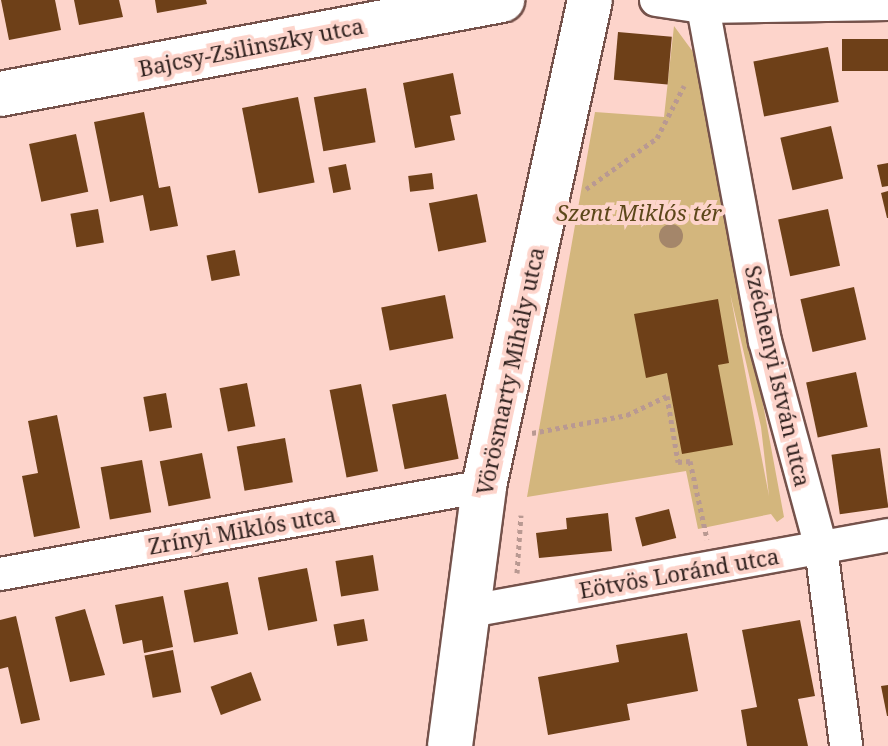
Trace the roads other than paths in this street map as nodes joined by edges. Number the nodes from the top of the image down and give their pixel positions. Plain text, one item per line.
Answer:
1 (502, 0) edge
2 (590, 0) edge
3 (656, 0) edge
4 (888, 4) edge
5 (703, 7) junction
6 (0, 94) edge
7 (484, 486) junction
8 (888, 535) edge
9 (821, 547) junction
10 (0, 574) edge
11 (471, 611) junction
12 (450, 746) edge
13 (846, 746) edge

1 - 6 street, Bajcsy-Zsilinszky utca
2 - 7 street, Vörösmarty Mihály utca
3 - 5 street
4 - 5 street
5 - 9 street, Széchenyi István utca
7 - 10 street, Zrínyi Miklós utca
7 - 11 street, Vörösmarty Mihály utca
8 - 9 street, Eötvös Loránd utca
9 - 11 street, Eötvös Loránd utca
9 - 13 street, Széchenyi István utca
11 - 12 street, Vörösmarty Mihály utca

